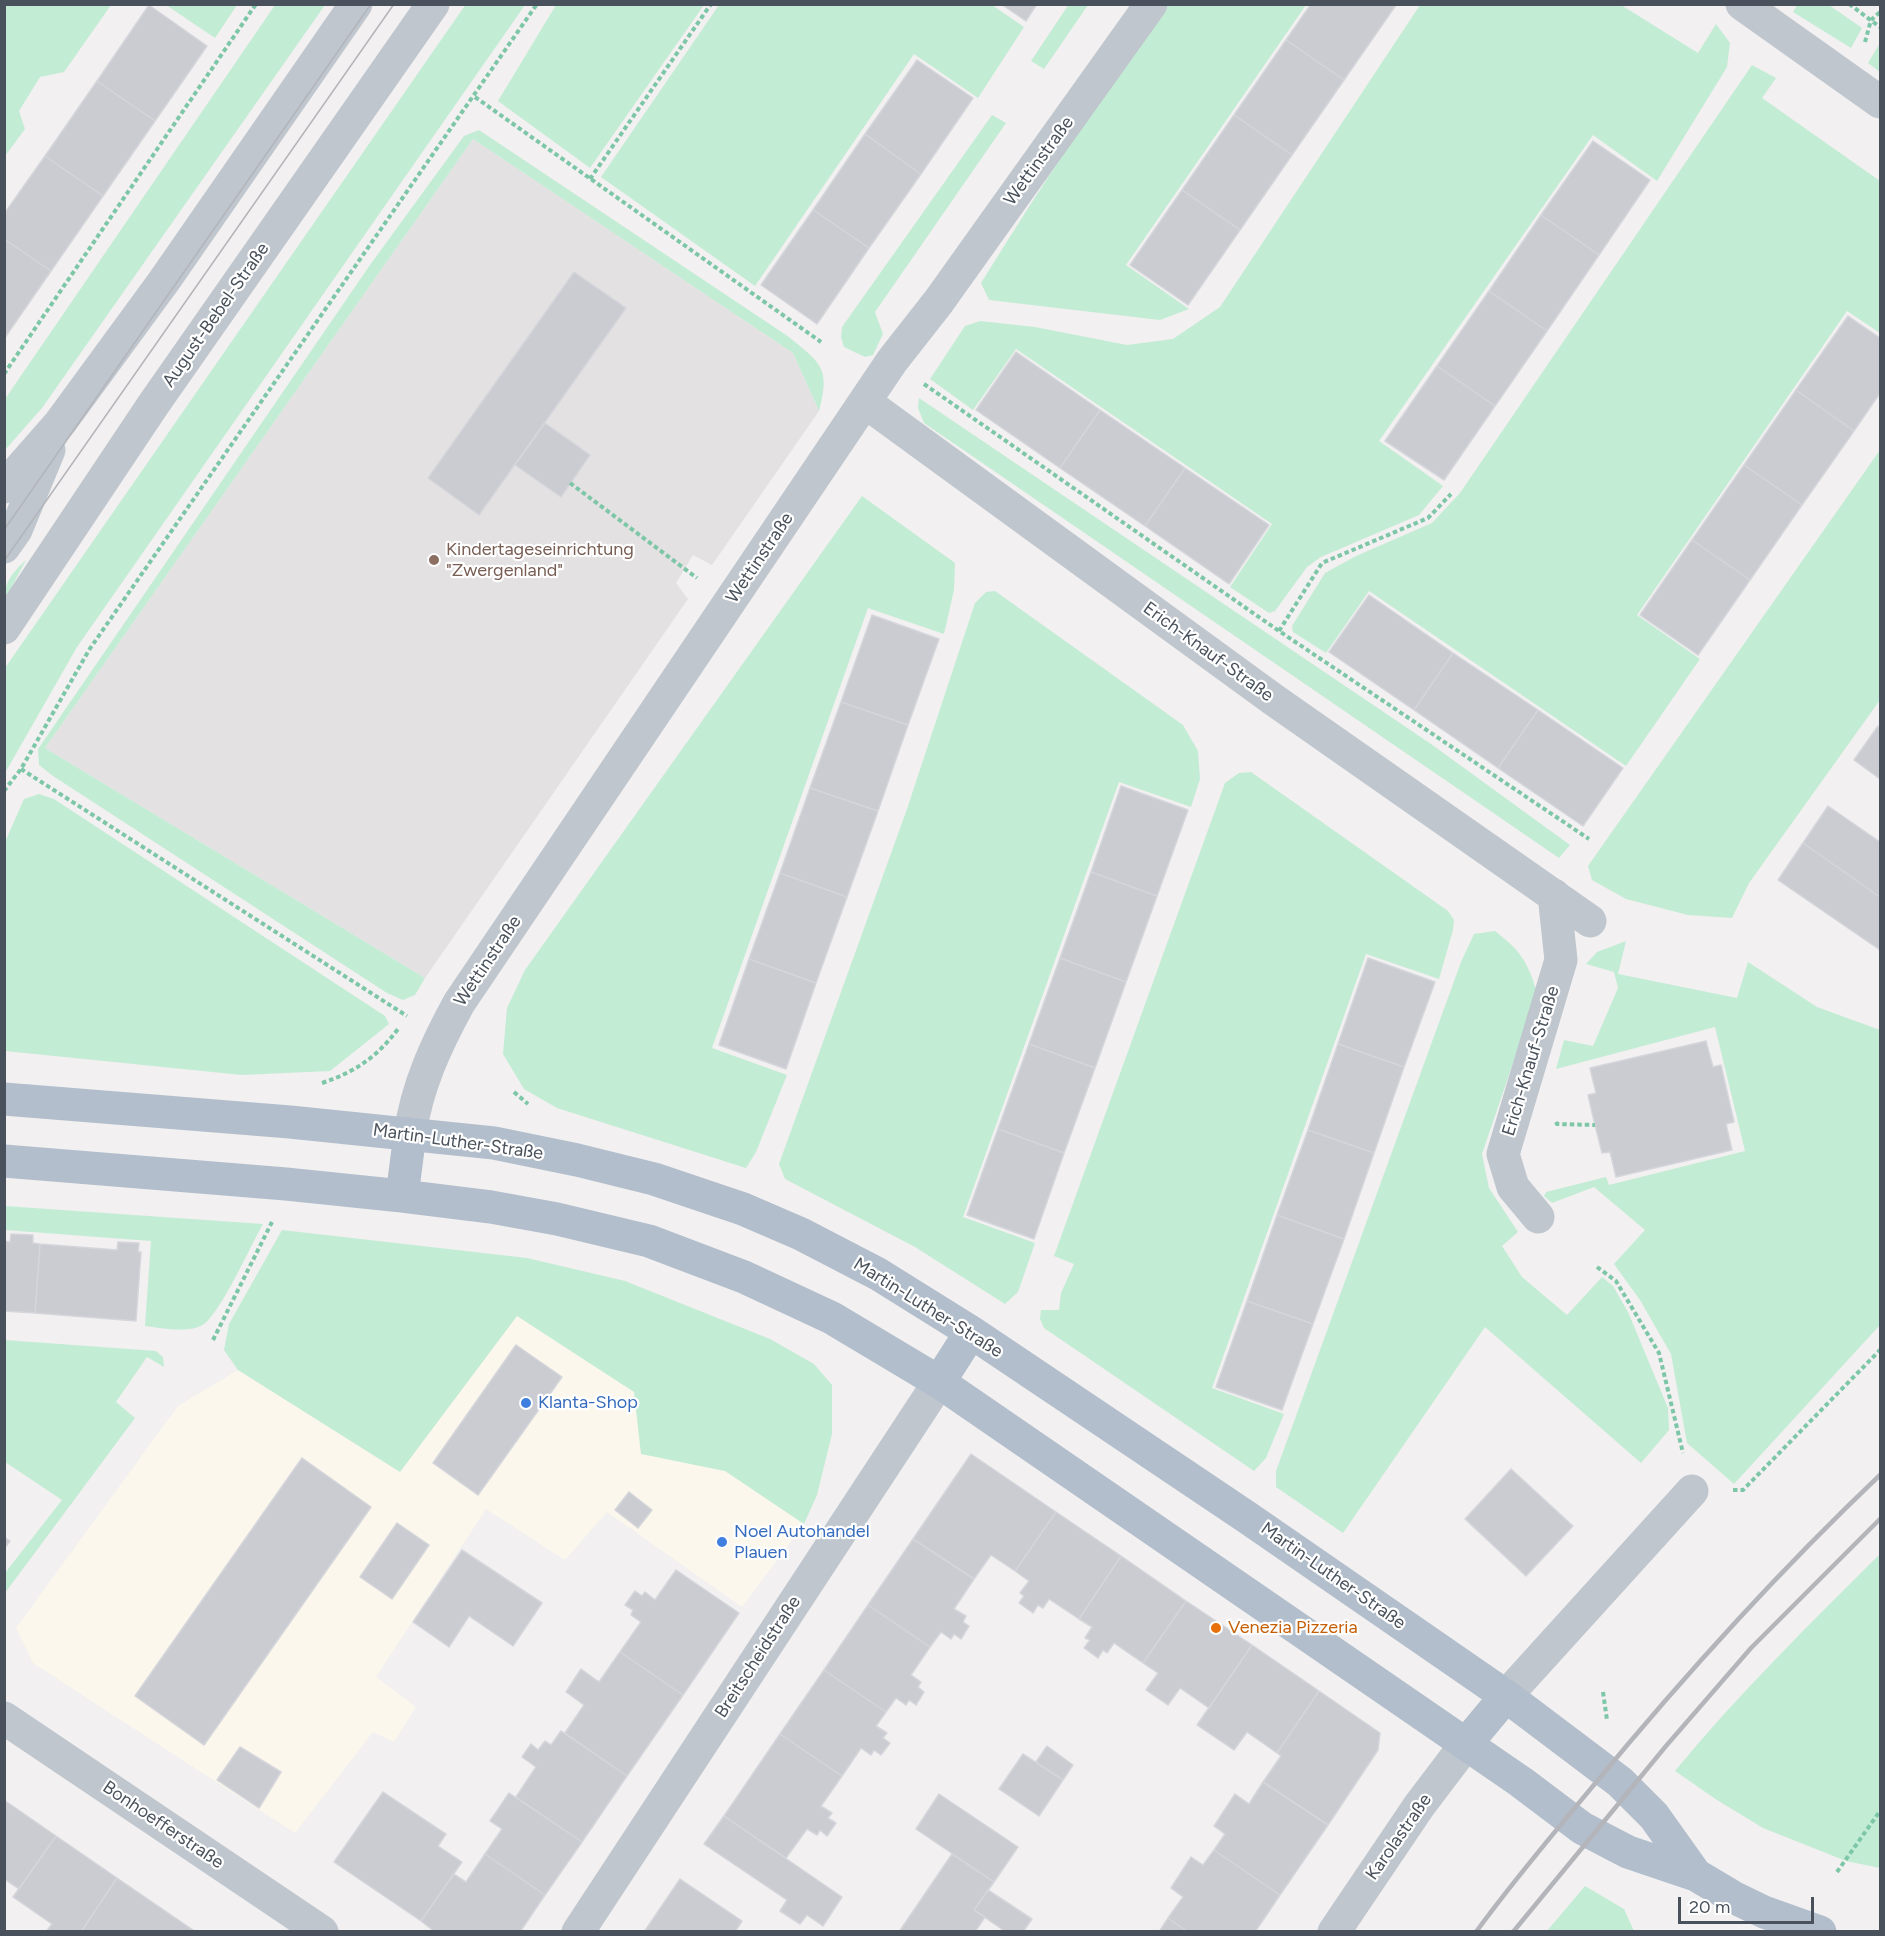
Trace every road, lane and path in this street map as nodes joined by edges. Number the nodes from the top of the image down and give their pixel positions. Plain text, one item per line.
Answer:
1 (256, 4) edge
2 (356, 4) edge
3 (433, 4) edge
4 (537, 4) edge
5 (711, 4) edge
6 (1151, 4) edge
7 (1742, 4) edge
8 (1849, 4) edge
9 (1881, 27) edge
10 (475, 97) junction
11 (1881, 102) edge
12 (590, 179) junction
13 (821, 342) dead end
14 (4, 374) edge
15 (918, 380) dead end
16 (866, 402) junction
17 (60, 423) junction
18 (570, 483) dead end
19 (4, 487) edge
20 (1451, 494) dead end
21 (10, 539) edge
22 (685, 569) dead end
23 (4, 628) edge
24 (1279, 631) junction
25 (21, 769) junction
26 (4, 790) edge
27 (1589, 839) dead end
28 (1554, 895) junction
29 (1590, 921) dead end
30 (312, 1083) dead end
31 (514, 1092) dead end
32 (4, 1099) edge
33 (528, 1104) dead end
34 (410, 1134) junction
35 (4, 1161) edge
36 (402, 1196) junction
37 (1538, 1217) dead end
38 (273, 1218) dead end
39 (1597, 1267) dead end
40 (971, 1332) junction
41 (213, 1340) dead end
42 (1881, 1350) edge
43 (939, 1382) junction
44 (1680, 1439) dead end
45 (1743, 1490) dead end
46 (1692, 1491) dead end
47 (1603, 1692) dead end
48 (1506, 1696) junction
49 (4, 1718) edge
50 (1608, 1723) dead end
51 (1466, 1744) junction
52 (1881, 1811) edge
53 (1837, 1872) dead end
54 (1696, 1875) junction
55 (322, 1932) edge
56 (578, 1932) edge
57 (1334, 1932) edge
58 (1820, 1932) edge

1 - 14 path
2 - 17 street
3 - 23 street, August-Bebel-Straße
4 - 10 path
5 - 12 path
6 - 16 street, Wettinstraße
7 - 11 street
8 - 9 path
10 - 12 path
10 - 25 path
12 - 13 path
15 - 24 path
16 - 28 street, Erich-Knauf-Straße
16 - 34 street, Wettinstraße
17 - 19 street
17 - 21 street
18 - 22 path
20 - 24 path
24 - 27 path
25 - 26 path
25 - 30 path
28 - 29 street, Erich-Knauf-Straße
28 - 37 street, Erich-Knauf-Straße
31 - 33 path
32 - 34 main road, Martin-Luther-Straße
34 - 36 main road
34 - 40 main road, Martin-Luther-Straße
35 - 36 main road, Martin-Luther-Straße
36 - 43 main road, Martin-Luther-Straße
38 - 41 path
39 - 44 path
40 - 43 main road
40 - 48 main road, Martin-Luther-Straße
42 - 45 path
43 - 51 main road, Martin-Luther-Straße
43 - 56 street, Breitscheidstraße
46 - 48 street
47 - 50 path
48 - 51 main road
48 - 54 main road, Martin-Luther-Straße
49 - 55 street, Bonhoefferstraße
51 - 54 main road, Martin-Luther-Straße
51 - 57 street, Karolastraße
52 - 53 path
54 - 58 main road, Martin-Luther-Straße

